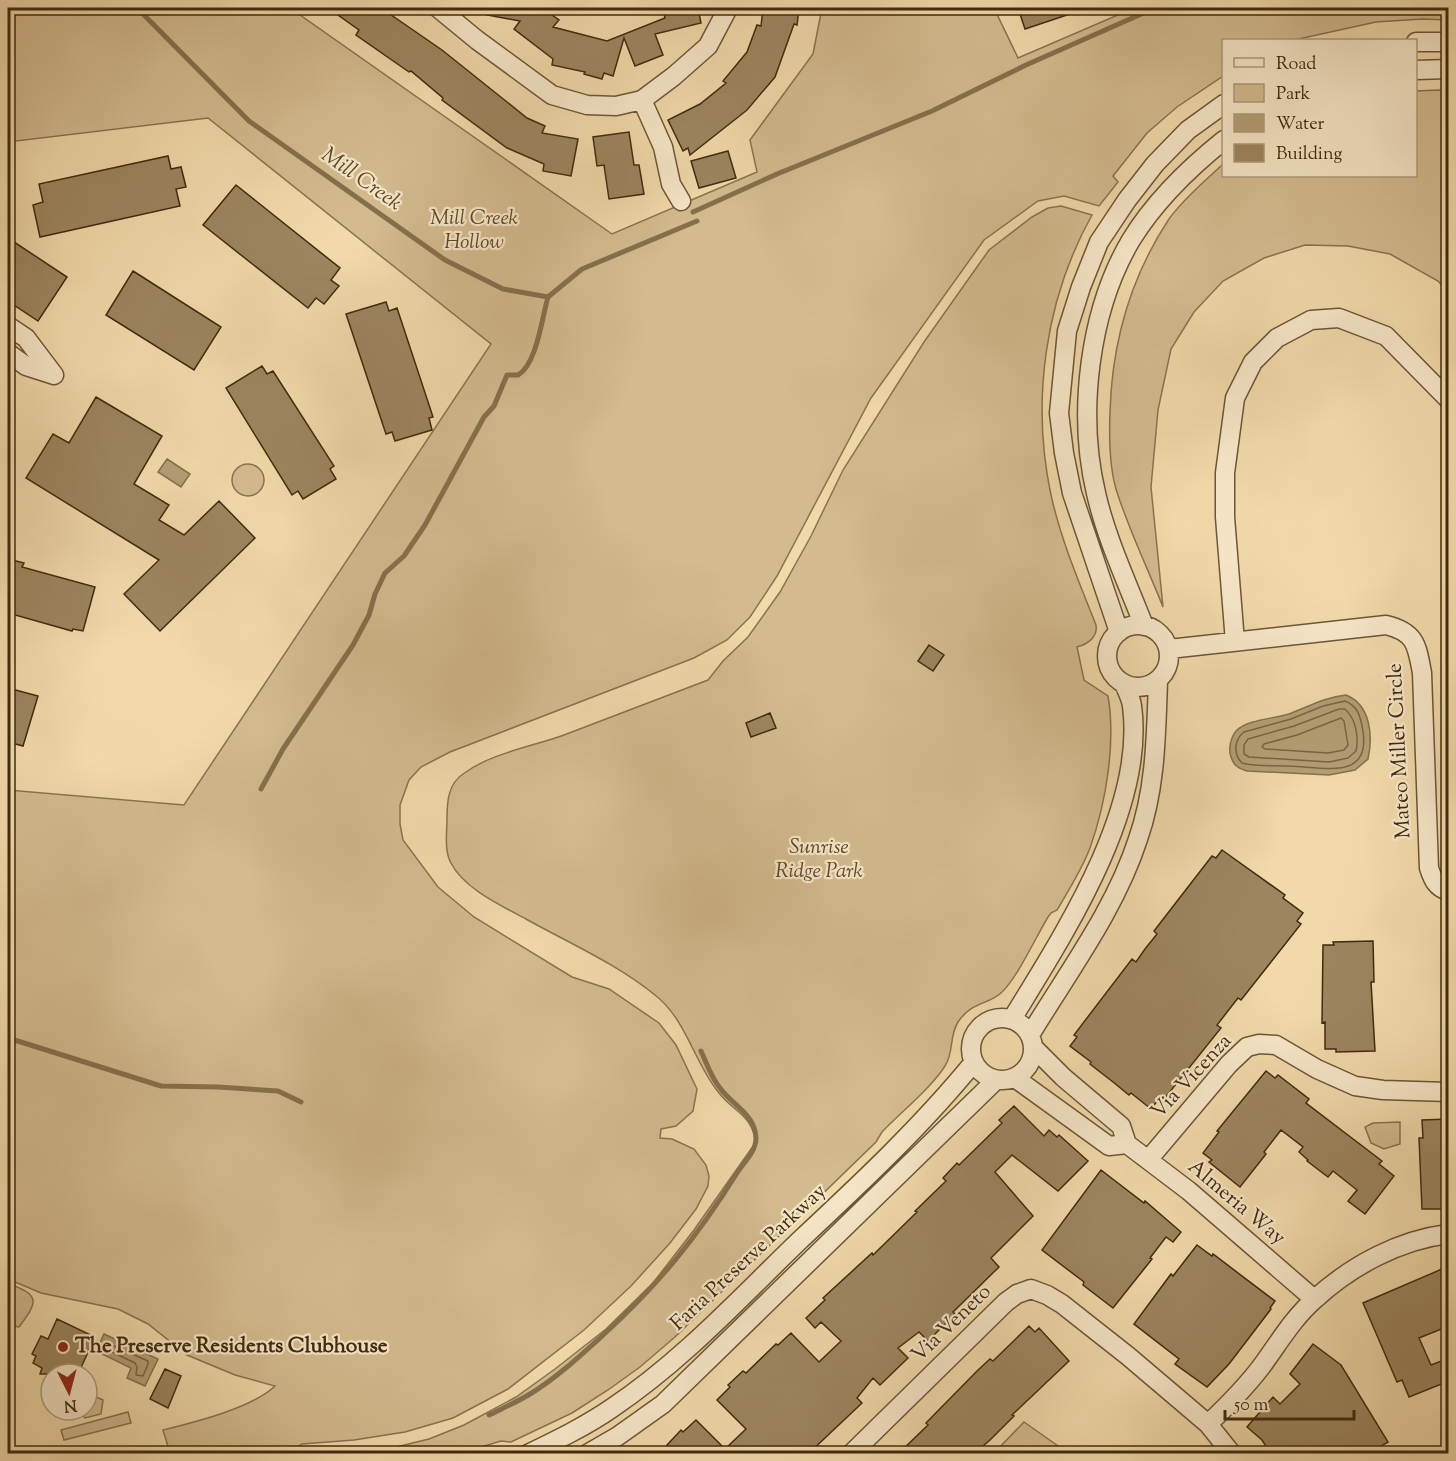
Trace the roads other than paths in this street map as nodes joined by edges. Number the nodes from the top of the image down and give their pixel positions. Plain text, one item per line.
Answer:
1 (438, 8) edge
2 (728, 8) edge
3 (1417, 42) edge
4 (1449, 42) edge
5 (1449, 69) edge
6 (1417, 70) edge
7 (642, 100) junction
8 (1222, 105) edge
9 (1222, 142) edge
10 (681, 201) dead end
11 (8, 326) edge
12 (8, 353) edge
13 (1449, 399) edge
14 (1144, 626) junction
15 (1119, 632) junction
16 (1235, 642) junction
17 (1169, 649) junction
18 (1158, 681) junction
19 (1124, 684) junction
20 (1449, 891) edge
21 (1012, 1019) junction
22 (1032, 1041) junction
23 (974, 1062) junction
24 (1006, 1079) junction
25 (1449, 1092) edge
26 (1127, 1144) junction
27 (1148, 1160) junction
28 (1449, 1234) edge
29 (1314, 1299) junction
30 (1208, 1424) junction
31 (528, 1454) edge
32 (587, 1454) edge
33 (851, 1454) edge
34 (1232, 1454) edge

1 - 7 street
2 - 7 street
3 - 4 street
5 - 6 street
7 - 10 street
8 - 15 street
9 - 14 street
11 - 12 street
13 - 16 street
14 - 15 street
14 - 17 street
15 - 19 street
16 - 17 street, Mateo Miller Circle
16 - 20 street, Mateo Miller Circle
17 - 18 street
18 - 19 street
18 - 22 street
19 - 21 street
21 - 22 street
21 - 23 street
22 - 24 street
22 - 26 street, Almeria Way
23 - 24 street
23 - 31 street, Faria Preserve Parkway
24 - 26 street, Almeria Way
24 - 32 street, Faria Preserve Parkway
25 - 27 street, Via Vicenza
26 - 27 street, Almeria Way
27 - 29 street, Almeria Way
28 - 29 street
29 - 30 street
30 - 33 street, Via Veneto
30 - 34 street

